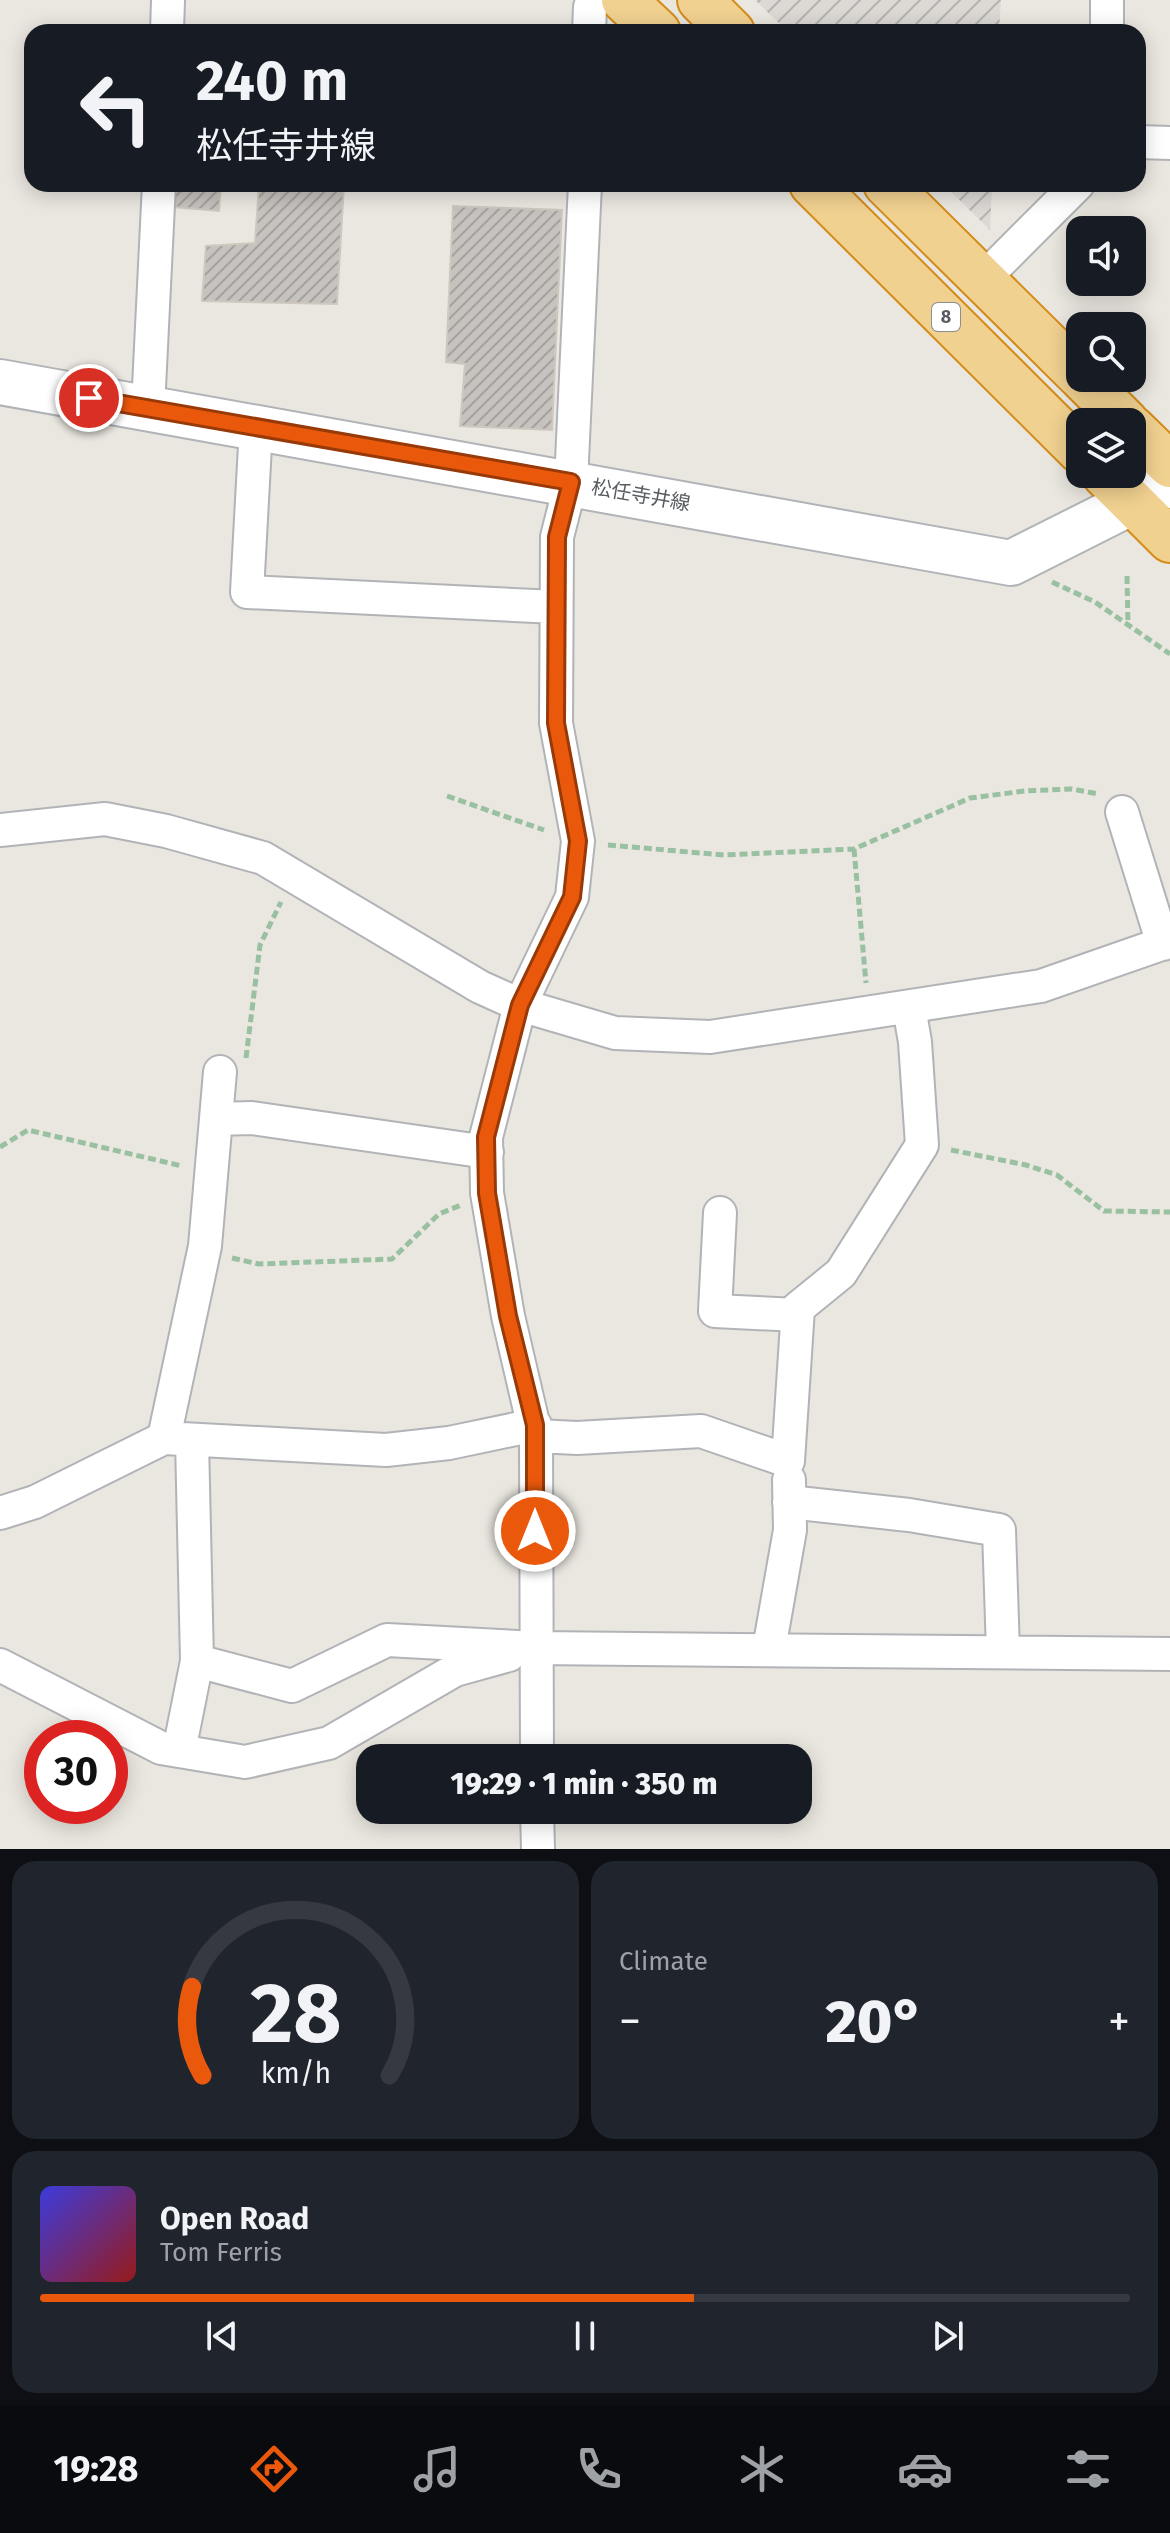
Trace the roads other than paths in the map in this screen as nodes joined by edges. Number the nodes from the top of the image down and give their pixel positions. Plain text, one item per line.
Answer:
1 (168, 0) edge
2 (700, 0) edge
3 (1107, 0) edge
4 (601, 13) edge
5 (167, 24) edge
6 (634, 24) edge
7 (724, 24) edge
8 (1107, 24) edge
9 (1146, 142) edge
10 (1170, 143) edge
11 (159, 192) edge
12 (585, 192) edge
13 (820, 192) edge
14 (894, 192) edge
15 (1070, 192) edge
16 (982, 280) junction
17 (1066, 362) edge
18 (0, 382) edge
19 (1096, 392) edge
20 (148, 408) junction
21 (1112, 408) edge
22 (256, 427) junction
23 (1066, 437) edge
24 (1146, 442) edge
25 (1170, 465) edge
26 (571, 482) junction
27 (1134, 488) edge
28 (1137, 488) edge
29 (1170, 540) edge
30 (556, 607) junction
31 (1122, 812) road end
32 (1, 838) edge
33 (1167, 942) edge
34 (520, 1005) junction
35 (909, 1007) junction
36 (220, 1072) dead end
37 (228, 1119) junction
38 (487, 1152) junction
39 (720, 1213) dead end
40 (797, 1315) junction
41 (535, 1430) junction
42 (178, 1439) junction
43 (788, 1461) junction
44 (789, 1502) junction
45 (0, 1513) edge
46 (536, 1648) junction
47 (769, 1649) junction
48 (1003, 1652) junction
49 (1170, 1654) edge
50 (197, 1661) junction
51 (0, 1665) edge
52 (537, 1744) edge
53 (179, 1751) junction
54 (537, 1824) edge
55 (538, 1849) edge

1 - 5 street
2 - 7 highway
3 - 8 street
4 - 6 highway
9 - 10 street
11 - 20 street
12 - 26 street
13 - 23 highway, 8
14 - 16 highway
15 - 16 street
16 - 17 highway
18 - 20 main road, 松任寺井線
19 - 21 highway
20 - 22 main road, 松任寺井線
22 - 26 main road, 松任寺井線
22 - 30 street
24 - 25 highway
26 - 27 main road, 松任寺井線
26 - 30 street
28 - 29 highway
30 - 34 street
31 - 33 street
32 - 34 street
33 - 35 street
34 - 35 street
34 - 38 street
35 - 40 street
36 - 37 street
37 - 38 street
37 - 42 street
38 - 41 street
39 - 40 street
40 - 43 street
41 - 42 street
41 - 43 street
41 - 46 street
42 - 45 street
42 - 50 street
43 - 44 street
44 - 47 street
44 - 48 street
46 - 47 street
46 - 50 street
46 - 52 street
46 - 53 street
47 - 48 street
48 - 49 street
50 - 53 street
51 - 53 street
54 - 55 street

